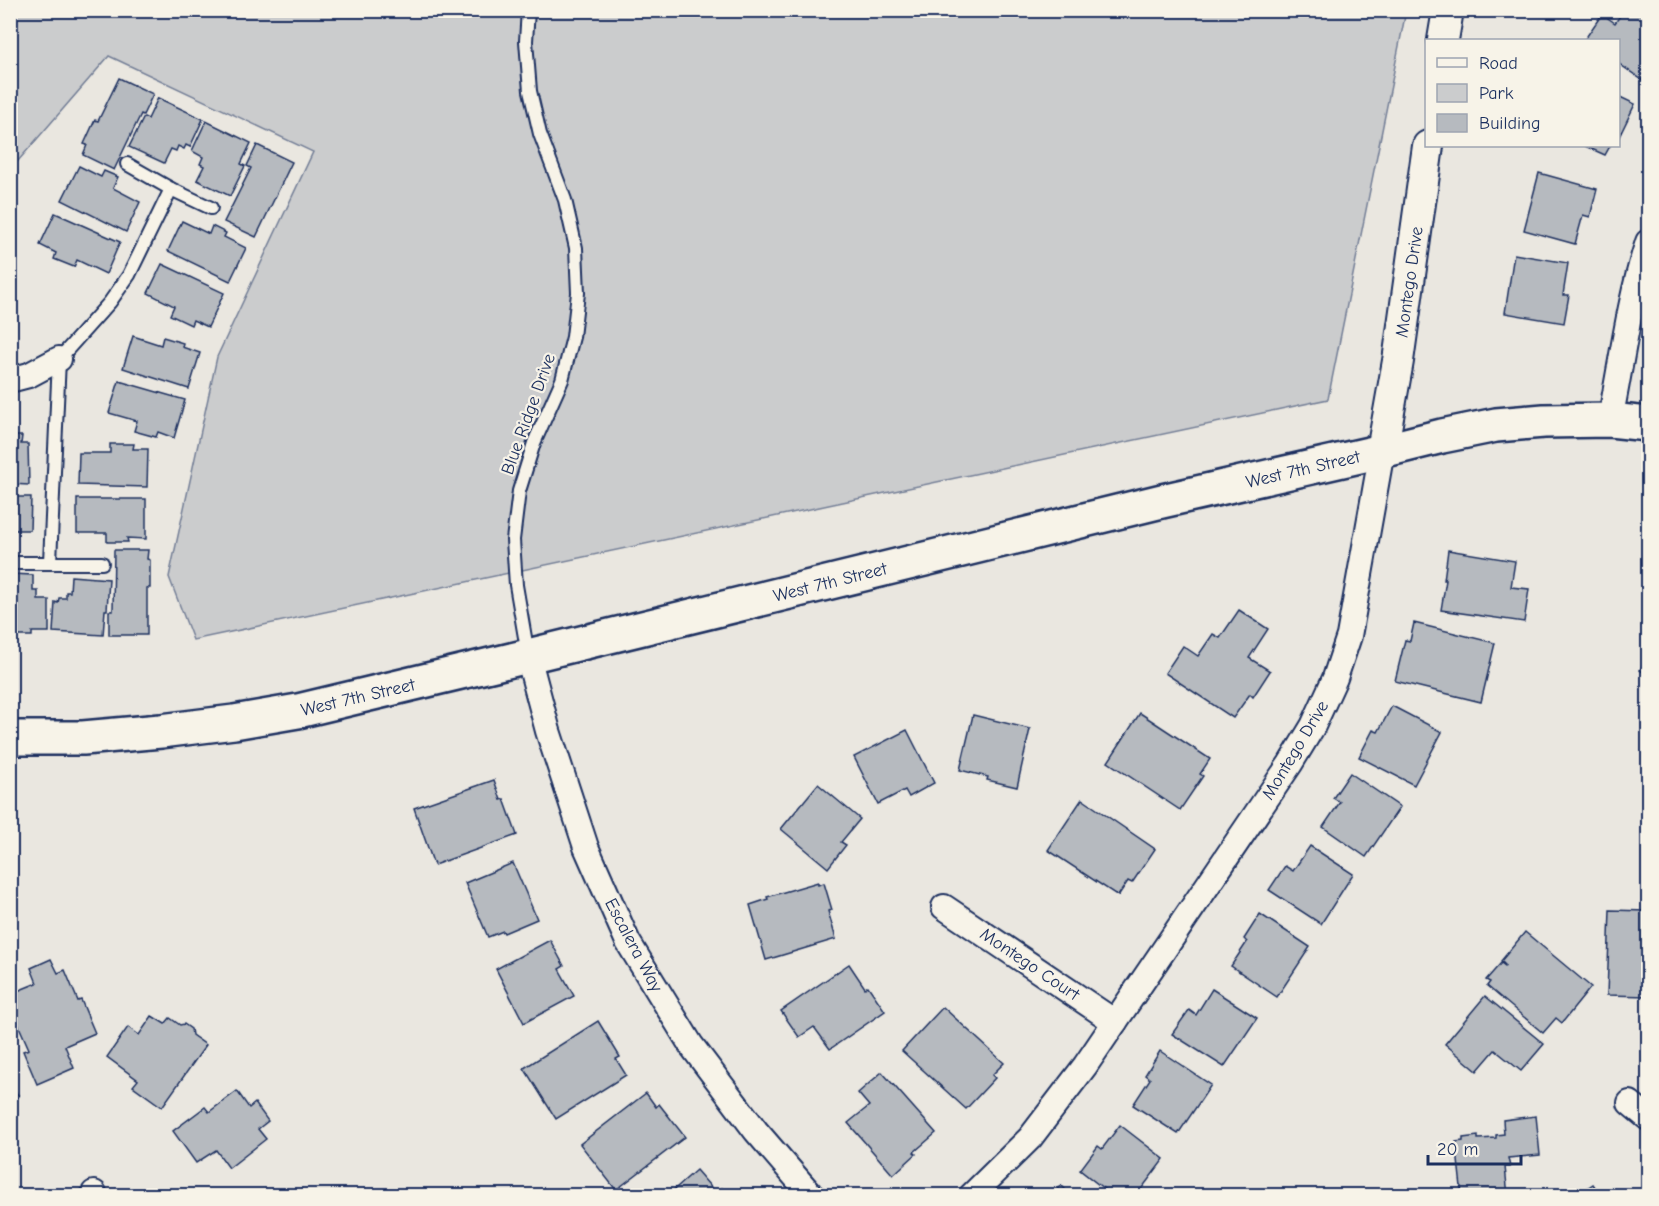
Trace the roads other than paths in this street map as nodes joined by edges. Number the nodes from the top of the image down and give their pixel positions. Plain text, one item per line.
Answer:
1 (528, 10) edge
2 (1448, 10) edge
3 (1443, 39) edge
4 (1428, 147) edge
5 (127, 164) dead end
6 (171, 189) junction
7 (211, 208) dead end
8 (1648, 242) edge
9 (59, 359) junction
10 (10, 380) edge
11 (1610, 420) junction
12 (1648, 424) edge
13 (1382, 451) junction
14 (50, 562) junction
15 (10, 563) edge
16 (102, 563) dead end
17 (528, 656) junction
18 (10, 738) edge
19 (944, 907) dead end
20 (1115, 1022) junction
21 (812, 1196) edge
22 (971, 1196) edge

1 - 17 lane, Blue Ridge Drive
2 - 3 street
4 - 13 street, Montego Drive
5 - 6 lane
6 - 7 lane
6 - 9 lane
8 - 11 street
9 - 10 street
9 - 14 lane
11 - 12 main road, West 7th Street
11 - 13 main road, West 7th Street
13 - 17 main road, West 7th Street
13 - 20 street, Montego Drive
14 - 15 lane
14 - 16 lane
17 - 18 main road, West 7th Street
17 - 21 street, Escalera Way
19 - 20 street, Montego Court
20 - 22 street, Montego Drive

